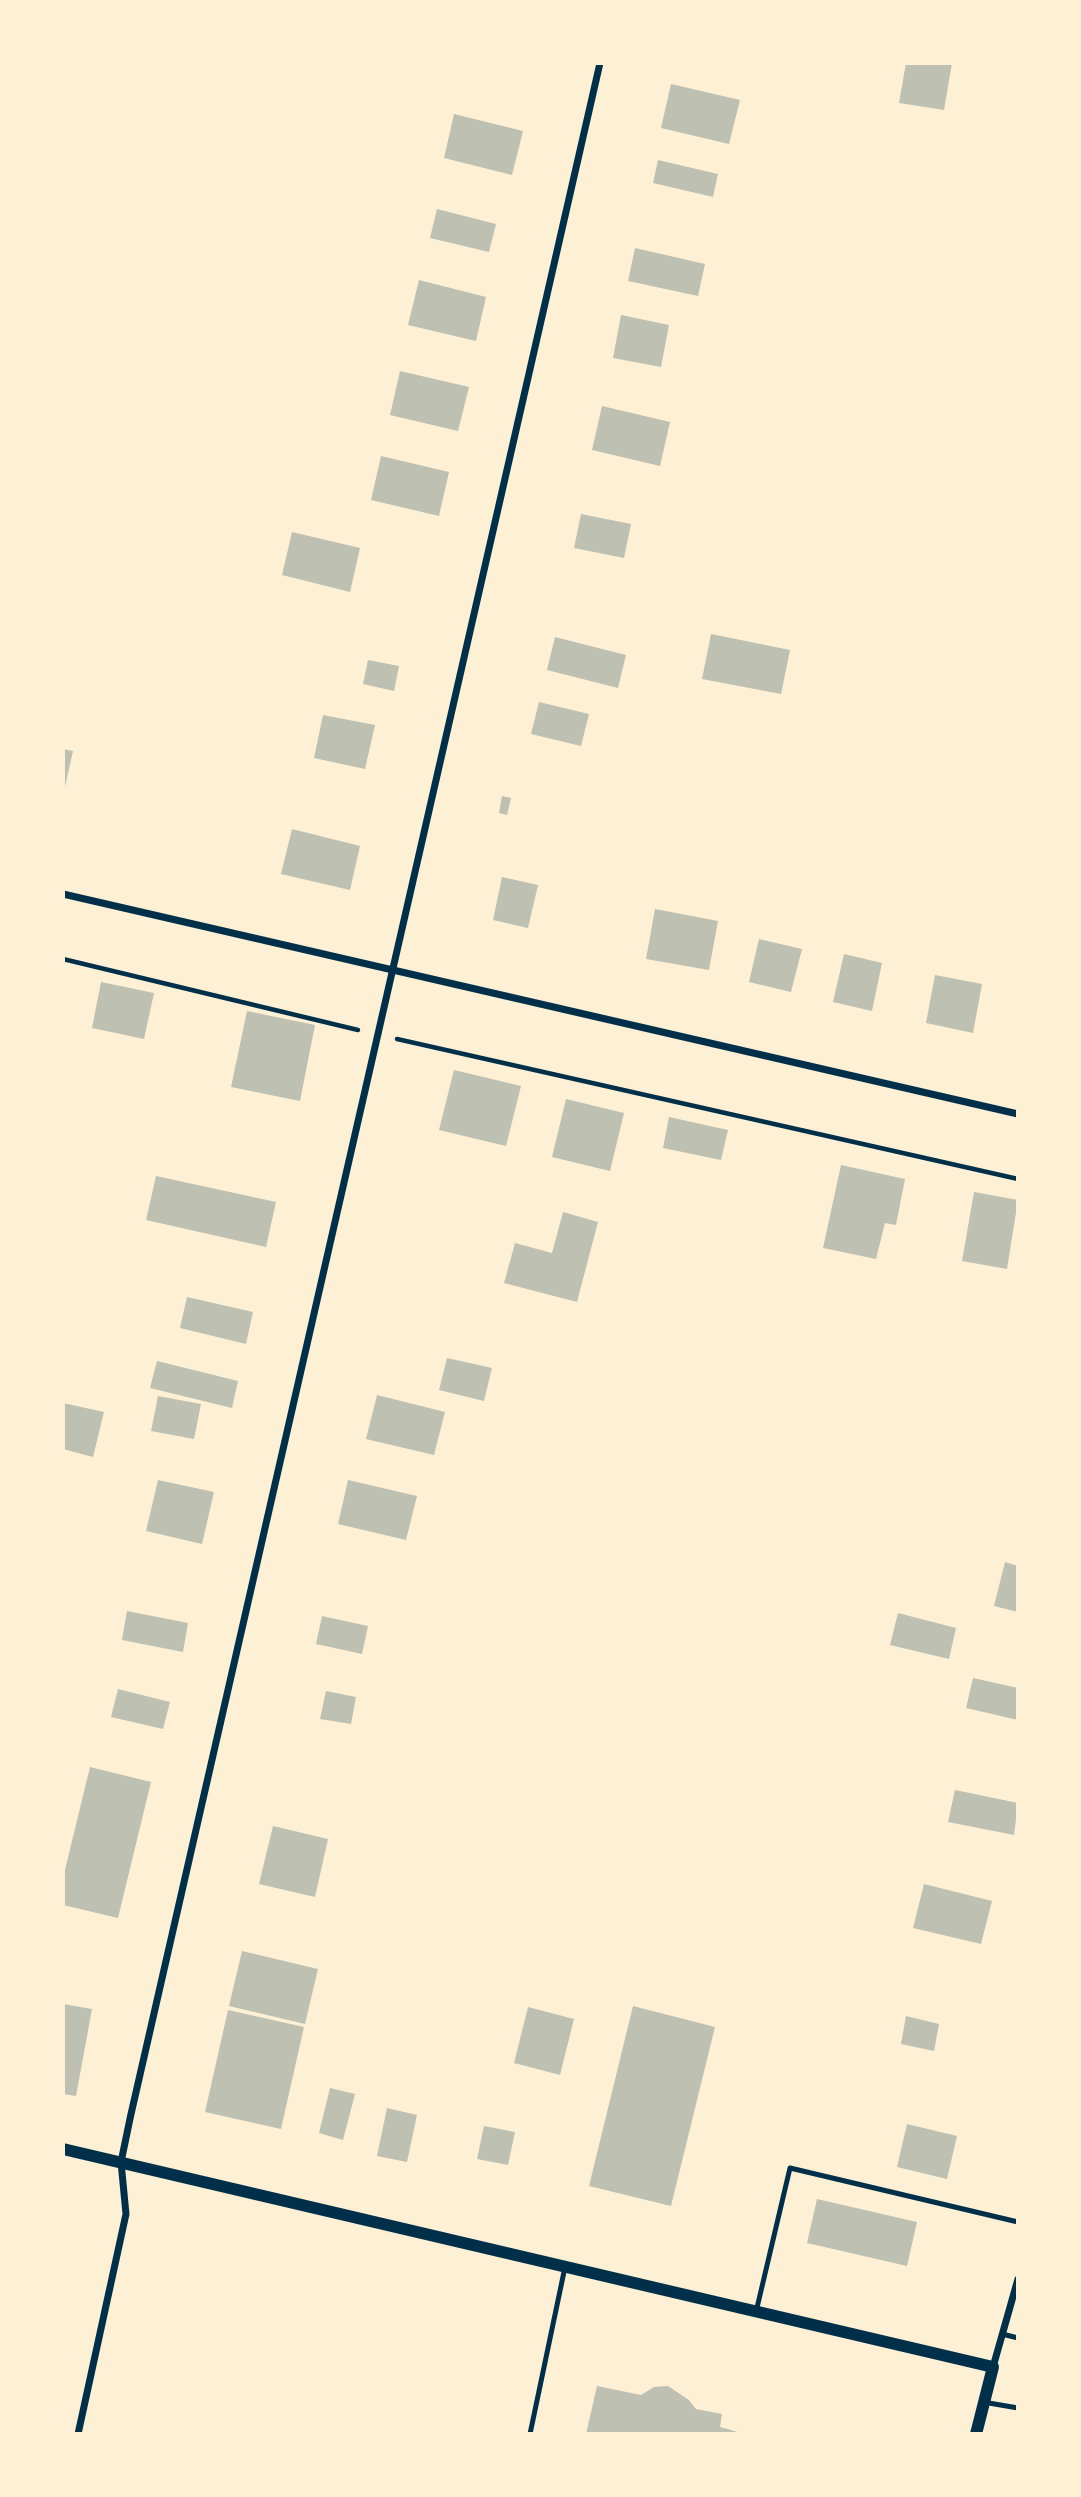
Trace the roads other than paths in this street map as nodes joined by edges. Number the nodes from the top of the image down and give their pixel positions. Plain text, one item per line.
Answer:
1 (600, 63) edge
2 (63, 894) edge
3 (392, 968) junction
4 (1018, 1114) edge
5 (63, 2149) edge
6 (121, 2162) junction
7 (1018, 2222) edge
8 (565, 2267) junction
9 (1018, 2279) edge
10 (756, 2312) junction
11 (1002, 2334) junction
12 (1018, 2338) edge
13 (993, 2367) junction
14 (983, 2402) junction
15 (1018, 2409) edge
16 (78, 2434) edge
17 (530, 2434) edge
18 (975, 2434) edge

1 - 3 street
2 - 3 street
3 - 4 street
3 - 6 street
5 - 6 street
6 - 8 street
6 - 16 street
7 - 10 lane
8 - 10 street
8 - 17 lane
9 - 11 street
10 - 13 street
11 - 12 lane
11 - 13 street
13 - 14 street
14 - 15 lane
14 - 18 street

